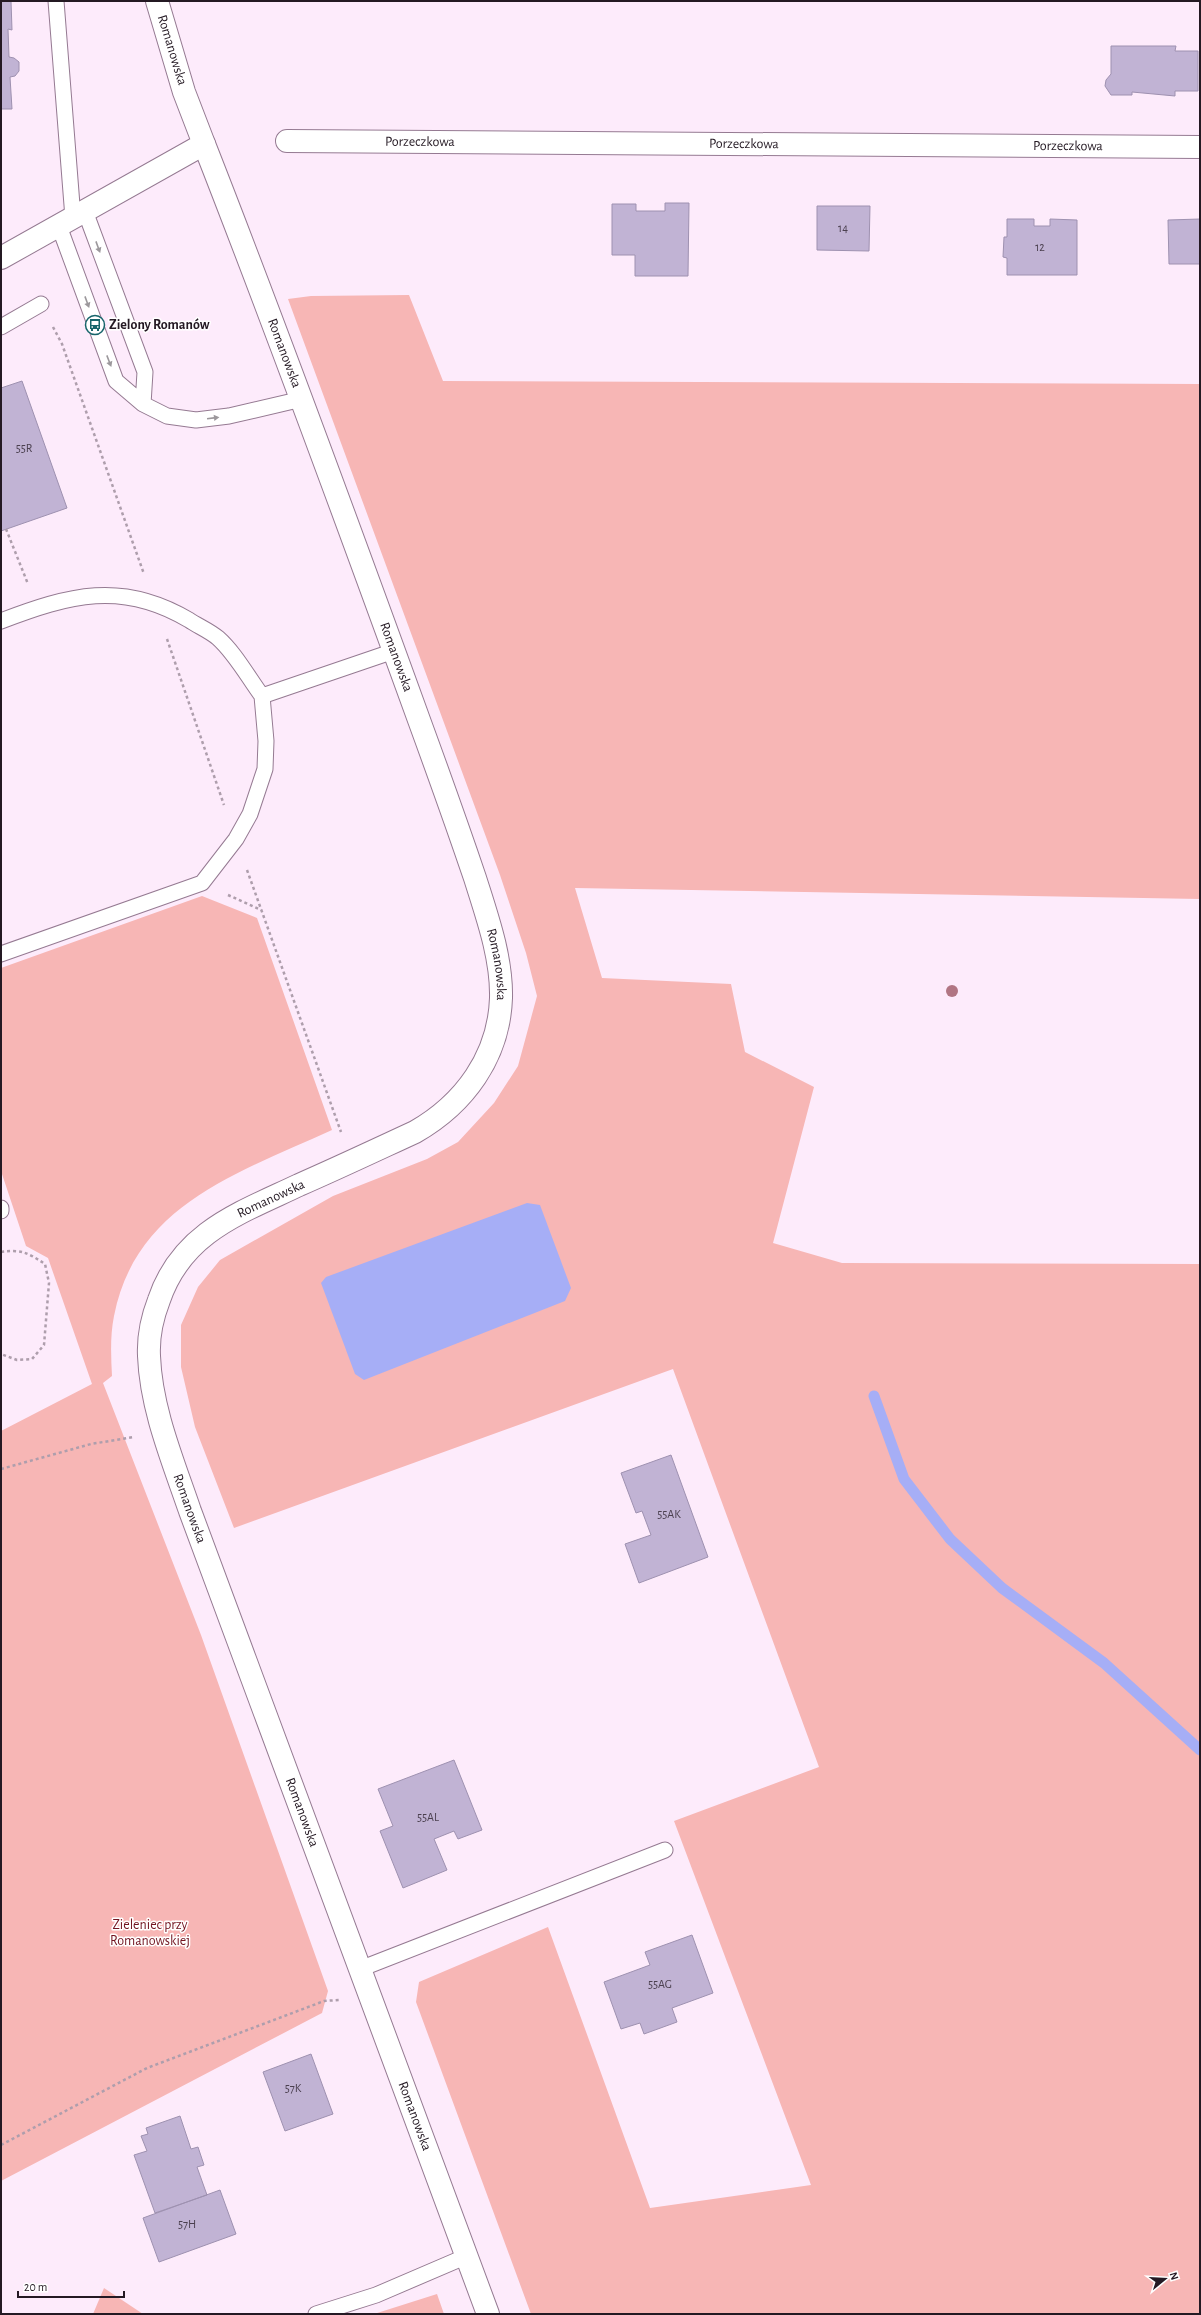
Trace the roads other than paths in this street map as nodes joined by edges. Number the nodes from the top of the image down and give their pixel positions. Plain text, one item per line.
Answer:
1 (56, 1) edge
2 (157, 1) edge
3 (287, 141) dead end
4 (204, 144) junction
5 (1200, 147) edge
6 (72, 218) junction
7 (1, 258) edge
8 (41, 304) road end
9 (1, 327) edge
10 (302, 399) junction
11 (143, 404) junction
12 (1, 622) edge
13 (394, 652) junction
14 (262, 696) junction
15 (1, 954) edge
16 (665, 1850) dead end
17 (360, 1969) junction
18 (467, 2256) junction
19 (316, 2314) edge
20 (488, 2314) edge

1 - 6 lane
2 - 4 street, Romanowska
3 - 5 street, Porzeczkowa
4 - 6 street
4 - 10 street, Romanowska
6 - 7 street
6 -> 11 lane
6 -> 11 lane
8 - 9 lane
11 -> 10 lane
10 - 13 street, Romanowska
12 - 14 lane
13 - 14 lane
13 - 17 street, Romanowska
14 - 15 lane
16 - 17 lane
17 - 18 street, Romanowska
18 - 19 lane
18 - 20 street, Romanowska

